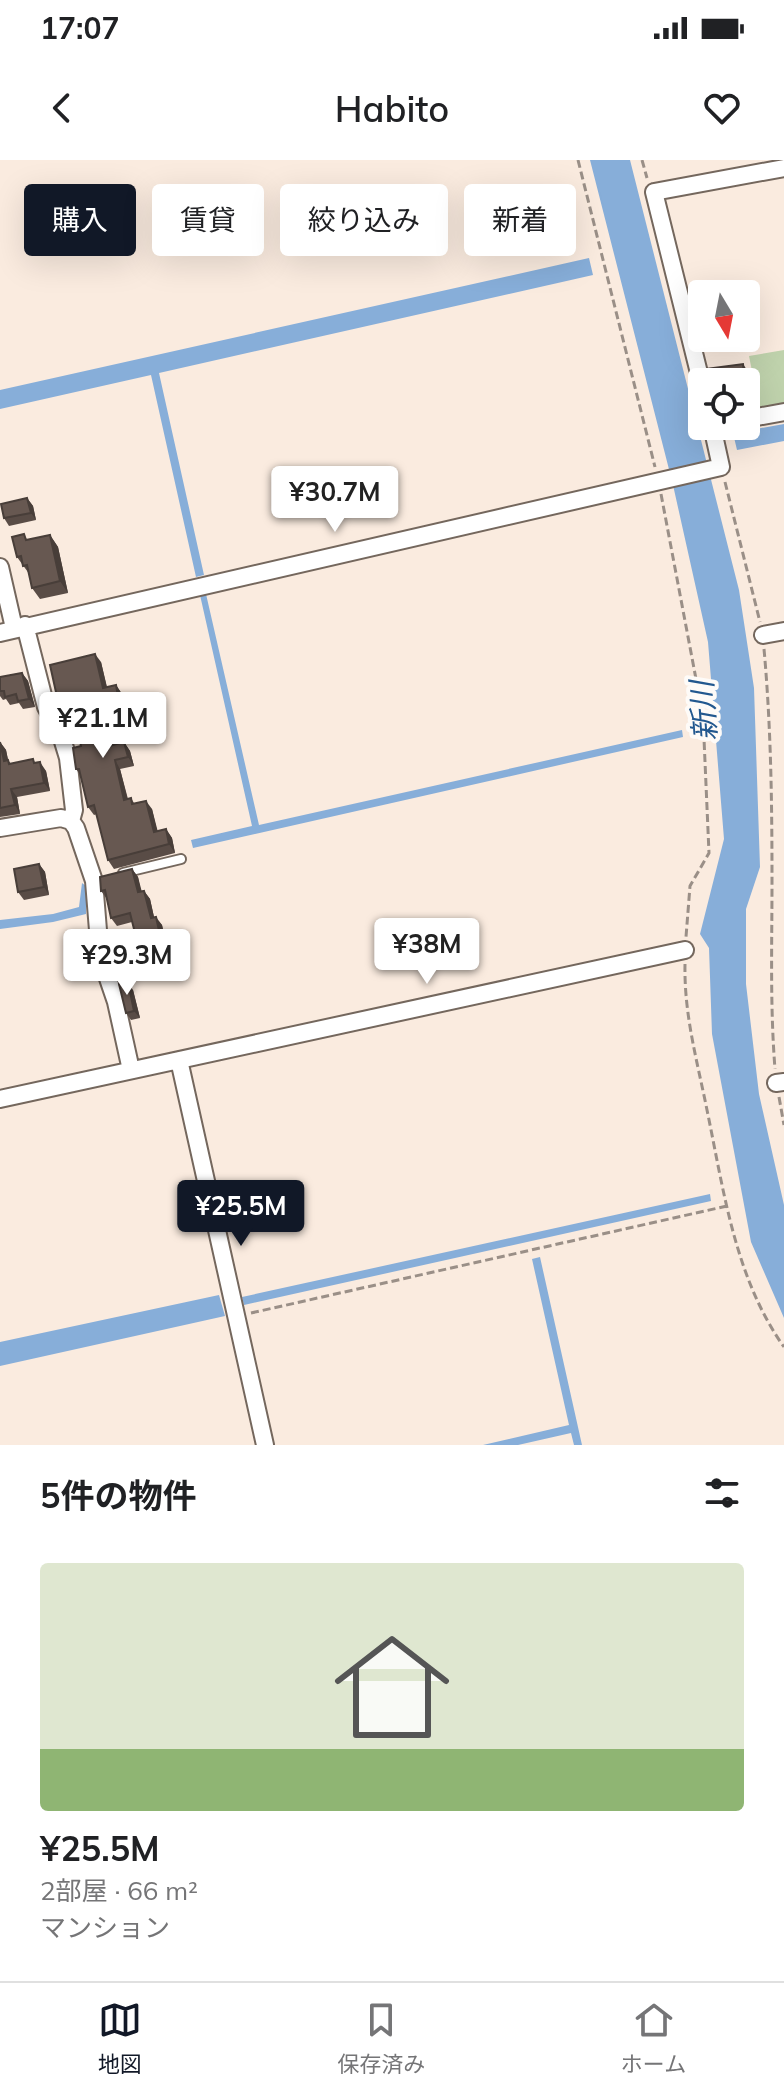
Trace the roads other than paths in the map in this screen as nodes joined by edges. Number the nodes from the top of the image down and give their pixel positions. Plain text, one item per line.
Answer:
1 (784, 168) edge
2 (698, 368) edge
3 (784, 412) edge
4 (760, 416) edge
5 (714, 440) edge
6 (0, 567) edge
7 (13, 629) edge
8 (784, 631) edge
9 (763, 635) road end
10 (71, 821) junction
11 (0, 828) edge
12 (181, 859) dead end
13 (94, 881) junction
14 (685, 950) road end
15 (179, 1060) junction
16 (131, 1070) junction
17 (0, 1099) edge
18 (265, 1445) edge

1 - 2 street
3 - 4 street
5 - 7 street
6 - 7 street
7 - 10 street
8 - 9 street
10 - 11 street
10 - 13 street
12 - 13 lane
13 - 16 street
14 - 15 street
15 - 16 street
15 - 18 street
16 - 17 street

